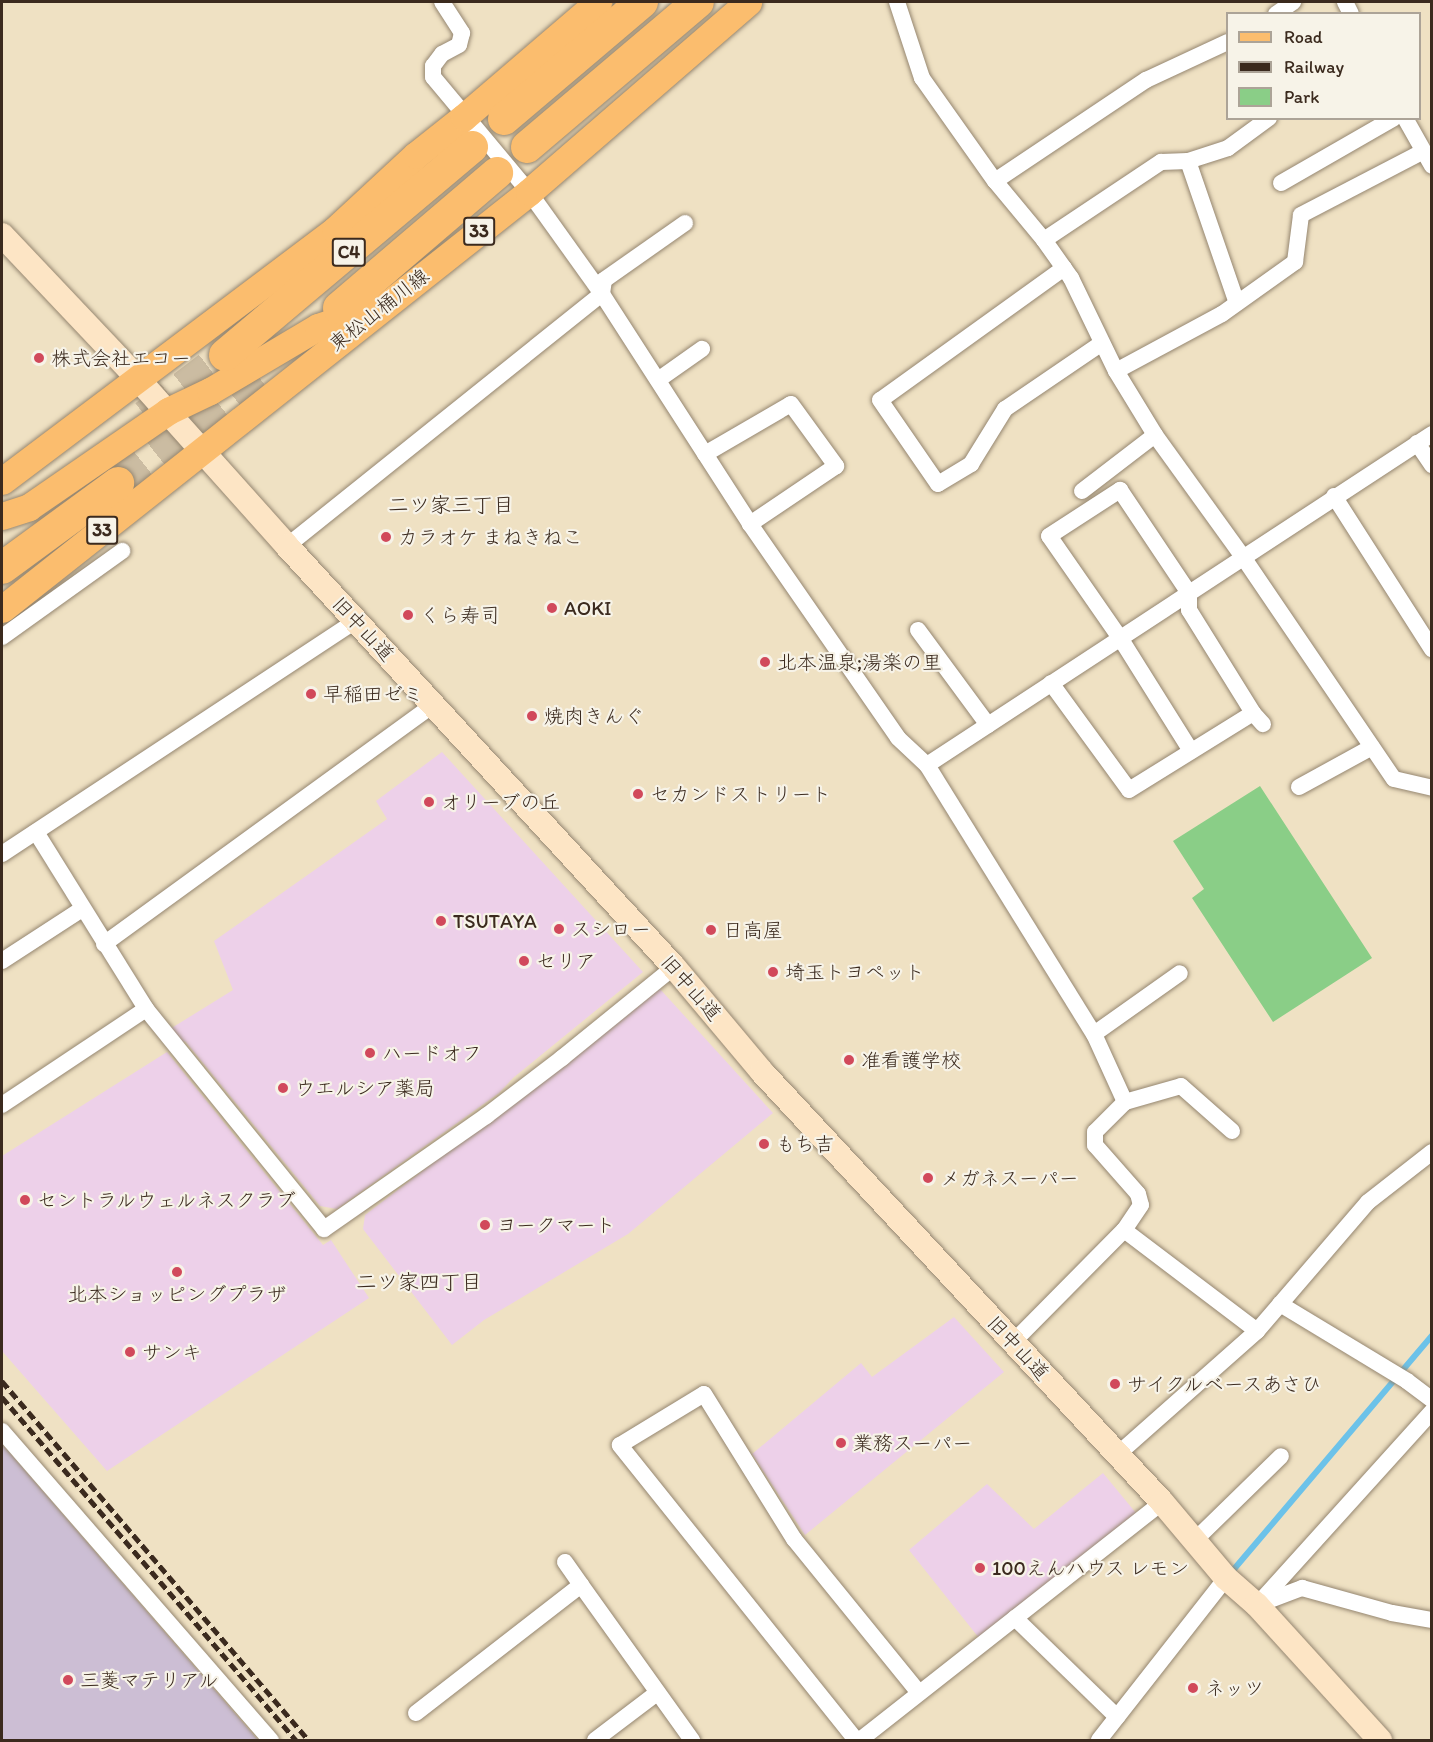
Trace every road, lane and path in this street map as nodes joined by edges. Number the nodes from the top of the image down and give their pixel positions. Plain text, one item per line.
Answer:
1 (441, 2) edge
2 (598, 2) edge
3 (642, 2) edge
4 (698, 2) edge
5 (748, 2) edge
6 (897, 2) edge
7 (1226, 42) edge
8 (464, 117) junction
9 (504, 119) dead end
10 (1266, 120) edge
11 (1391, 120) edge
12 (1406, 120) edge
13 (472, 147) dead end
14 (527, 147) dead end
15 (1188, 161) junction
16 (1429, 162) edge
17 (496, 173) dead end
18 (995, 181) junction
19 (1281, 183) dead end
20 (529, 192) junction
21 (685, 223) dead end
22 (2, 235) edge
23 (1044, 240) junction
24 (1064, 268) junction
25 (602, 294) junction
26 (389, 302) junction
27 (1238, 303) junction
28 (339, 308) dead end
29 (1102, 343) junction
30 (702, 349) dead end
31 (225, 356) tunnel mouth
32 (1116, 371) junction
33 (137, 378) junction
34 (658, 380) junction
35 (168, 411) junction
36 (1431, 434) edge
37 (1155, 435) junction
38 (1417, 443) junction
39 (202, 450) junction
40 (705, 454) junction
41 (1431, 465) edge
42 (3, 477) edge
43 (118, 483) tunnel mouth
44 (1082, 491) dead end
45 (1334, 496) junction
46 (2, 516) edge
47 (750, 524) junction
48 (287, 546) junction
49 (122, 551) dead end
50 (1243, 557) junction
51 (2, 568) edge
52 (1189, 592) junction
53 (34, 599) junction
54 (2, 609) edge
55 (357, 621) junction
56 (918, 630) dead end
57 (2, 637) edge
58 (1120, 638) junction
59 (1431, 649) edge
60 (1052, 683) junction
61 (434, 705) junction
62 (988, 725) junction
63 (1372, 747) junction
64 (1191, 751) junction
65 (927, 765) junction
66 (1299, 787) dead end
67 (1431, 788) edge
68 (36, 832) junction
69 (2, 854) edge
70 (82, 909) junction
71 (104, 944) junction
72 (2, 961) edge
73 (674, 967) junction
74 (1180, 973) dead end
75 (146, 1009) junction
76 (1094, 1034) junction
77 (1125, 1102) junction
78 (2, 1105) edge
79 (1232, 1131) dead end
80 (1431, 1152) edge
81 (1125, 1230) junction
82 (1280, 1304) junction
83 (1257, 1330) junction
84 (1012, 1342) junction
85 (1431, 1400) edge
86 (1431, 1411) edge
87 (2, 1431) edge
88 (1117, 1455) junction
89 (1281, 1456) dead end
90 (1162, 1502) junction
91 (1195, 1540) junction
92 (565, 1562) dead end
93 (1226, 1578) junction
94 (581, 1585) junction
95 (1257, 1605) junction
96 (1015, 1618) junction
97 (1431, 1620) edge
98 (657, 1693) junction
99 (919, 1693) junction
100 (416, 1713) dead end
101 (1117, 1717) junction
102 (866, 1739) edge
103 (271, 1740) edge
104 (595, 1740) edge
105 (692, 1740) edge
106 (1099, 1740) edge
107 (1380, 1740) edge

1 - 8 street
2 - 8 main road
3 - 9 highway
4 - 14 highway
5 - 20 main road, 東松山桶川線 / 33
6 - 18 street
7 - 18 street
8 - 20 street
8 - 33 main road
10 - 15 street
11 - 19 street
12 - 16 street
13 - 31 highway, C4
15 - 23 street
15 - 27 street
16 - 27 street
17 - 28 highway, C4
18 - 23 street
20 - 25 street
20 - 26 main road, 東松山桶川線 / 33
21 - 25 street
22 - 33 main road, 旧中山道
23 - 24 street
24 - 29 street
24 - 29 street
25 - 34 street
25 - 48 street
26 - 35 main road, 33
26 - 39 main road, 東松山桶川線 / 33
27 - 32 street
29 - 32 street
30 - 34 street
32 - 37 street
33 - 35 main road, 旧中山道
33 - 42 main road
34 - 40 street
35 - 39 main road, 旧中山道
35 - 46 main road, 33
36 - 38 street
37 - 44 street
37 - 50 street
38 - 41 street
38 - 45 street
39 - 48 main road, 旧中山道
39 - 53 main road, 東松山桶川線 / 33
40 - 47 street
40 - 47 street
43 - 51 highway
45 - 50 street
45 - 59 street
47 - 65 street
48 - 55 main road, 旧中山道
49 - 53 street
50 - 52 street
50 - 63 street
52 - 58 street
52 - 58 street
52 - 64 street
53 - 54 main road, 東松山桶川線 / 33
53 - 57 street
55 - 61 main road, 旧中山道
55 - 68 street
56 - 62 street
58 - 60 street
58 - 64 street
60 - 62 street
60 - 64 street
61 - 71 street
61 - 73 main road, 旧中山道
62 - 65 street
63 - 66 street
63 - 67 street
65 - 76 street
68 - 69 street
68 - 70 street
70 - 71 street
70 - 72 street
71 - 75 street
73 - 75 street
73 - 84 main road, 旧中山道
74 - 76 street
75 - 78 street
76 - 77 street
77 - 79 street
77 - 81 street
80 - 82 street
81 - 83 street
81 - 84 street
82 - 83 street
82 - 85 street
83 - 88 street
84 - 88 main road, 旧中山道
86 - 95 street
87 - 103 street
88 - 90 main road, 旧中山道
89 - 91 street
90 - 91 main road, 旧中山道
90 - 96 street
91 - 93 main road, 旧中山道
92 - 94 street
93 - 95 main road, 旧中山道
93 - 101 street
94 - 98 street
94 - 100 street
95 - 97 street
95 - 107 main road, 旧中山道
96 - 99 street
96 - 101 street
98 - 104 street
98 - 105 street
99 - 102 street
99 - 102 street
101 - 106 street

